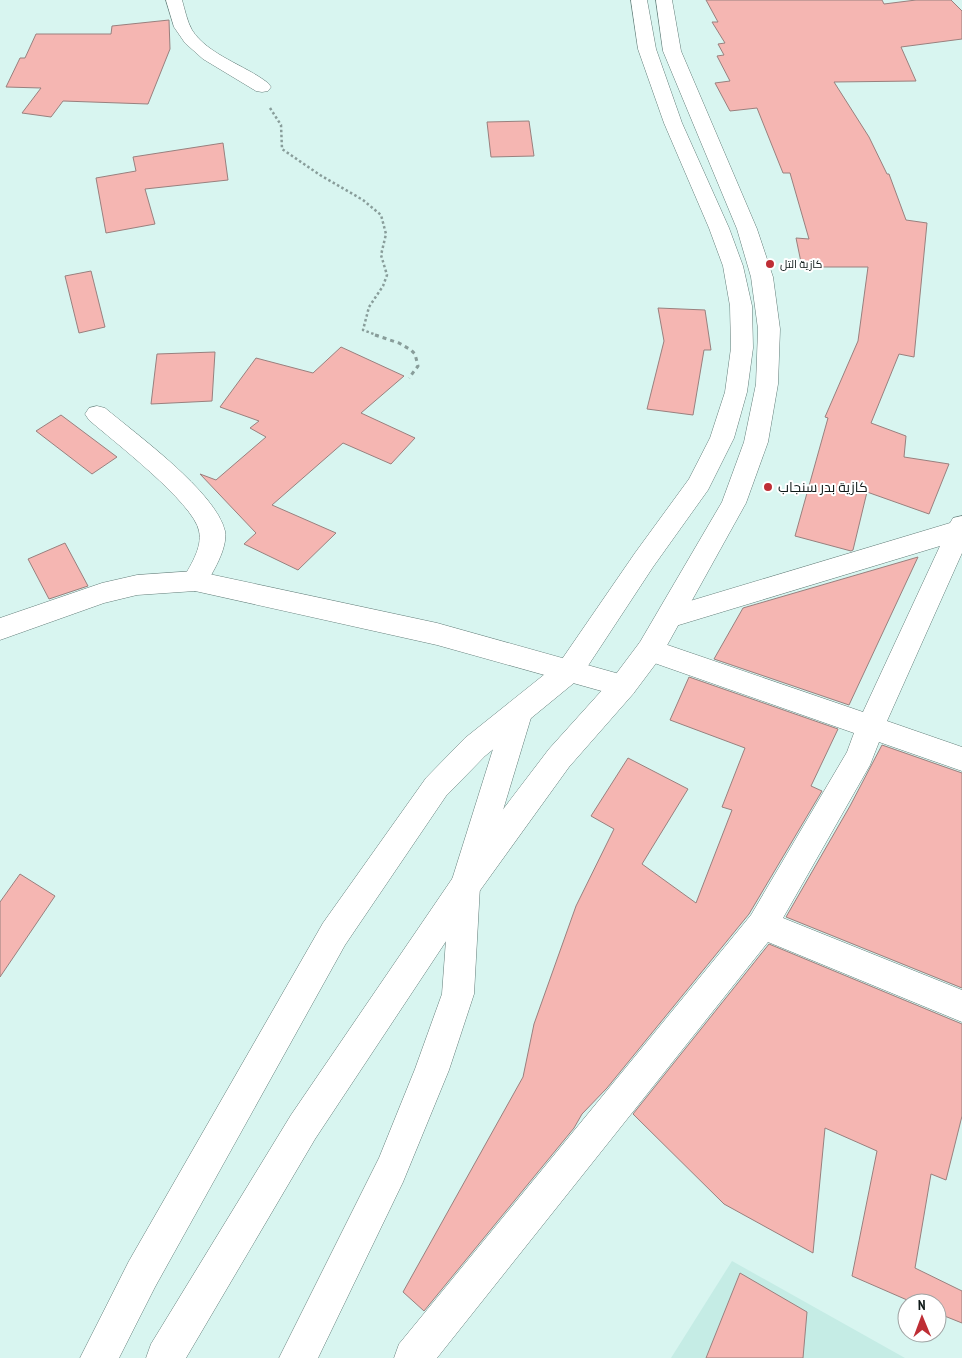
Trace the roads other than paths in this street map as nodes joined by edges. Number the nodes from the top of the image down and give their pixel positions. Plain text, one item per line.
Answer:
1 (174, 0) edge
2 (639, 0) edge
3 (664, 0) edge
4 (262, 87) road end
5 (97, 414) dead end
6 (961, 527) edge
7 (195, 582) junction
8 (669, 617) junction
9 (0, 630) edge
10 (650, 650) junction
11 (570, 670) junction
12 (623, 686) junction
13 (519, 711) junction
14 (870, 727) junction
15 (962, 759) edge
16 (465, 886) junction
17 (762, 925) junction
18 (962, 1006) edge
19 (99, 1358) edge
20 (165, 1358) edge
21 (298, 1358) edge
22 (414, 1358) edge

1 - 4 main road
2 - 11 main road
3 - 8 main road
5 - 7 main road
6 - 8 main road
6 - 14 main road
7 - 9 main road
7 - 11 main road
8 - 10 main road
10 - 12 main road
10 - 14 main road
11 - 12 main road
11 - 13 main road
12 - 16 main road
13 - 16 main road
13 - 19 main road
14 - 15 main road
14 - 17 main road
16 - 20 main road
16 - 21 main road
17 - 18 main road
17 - 22 main road

